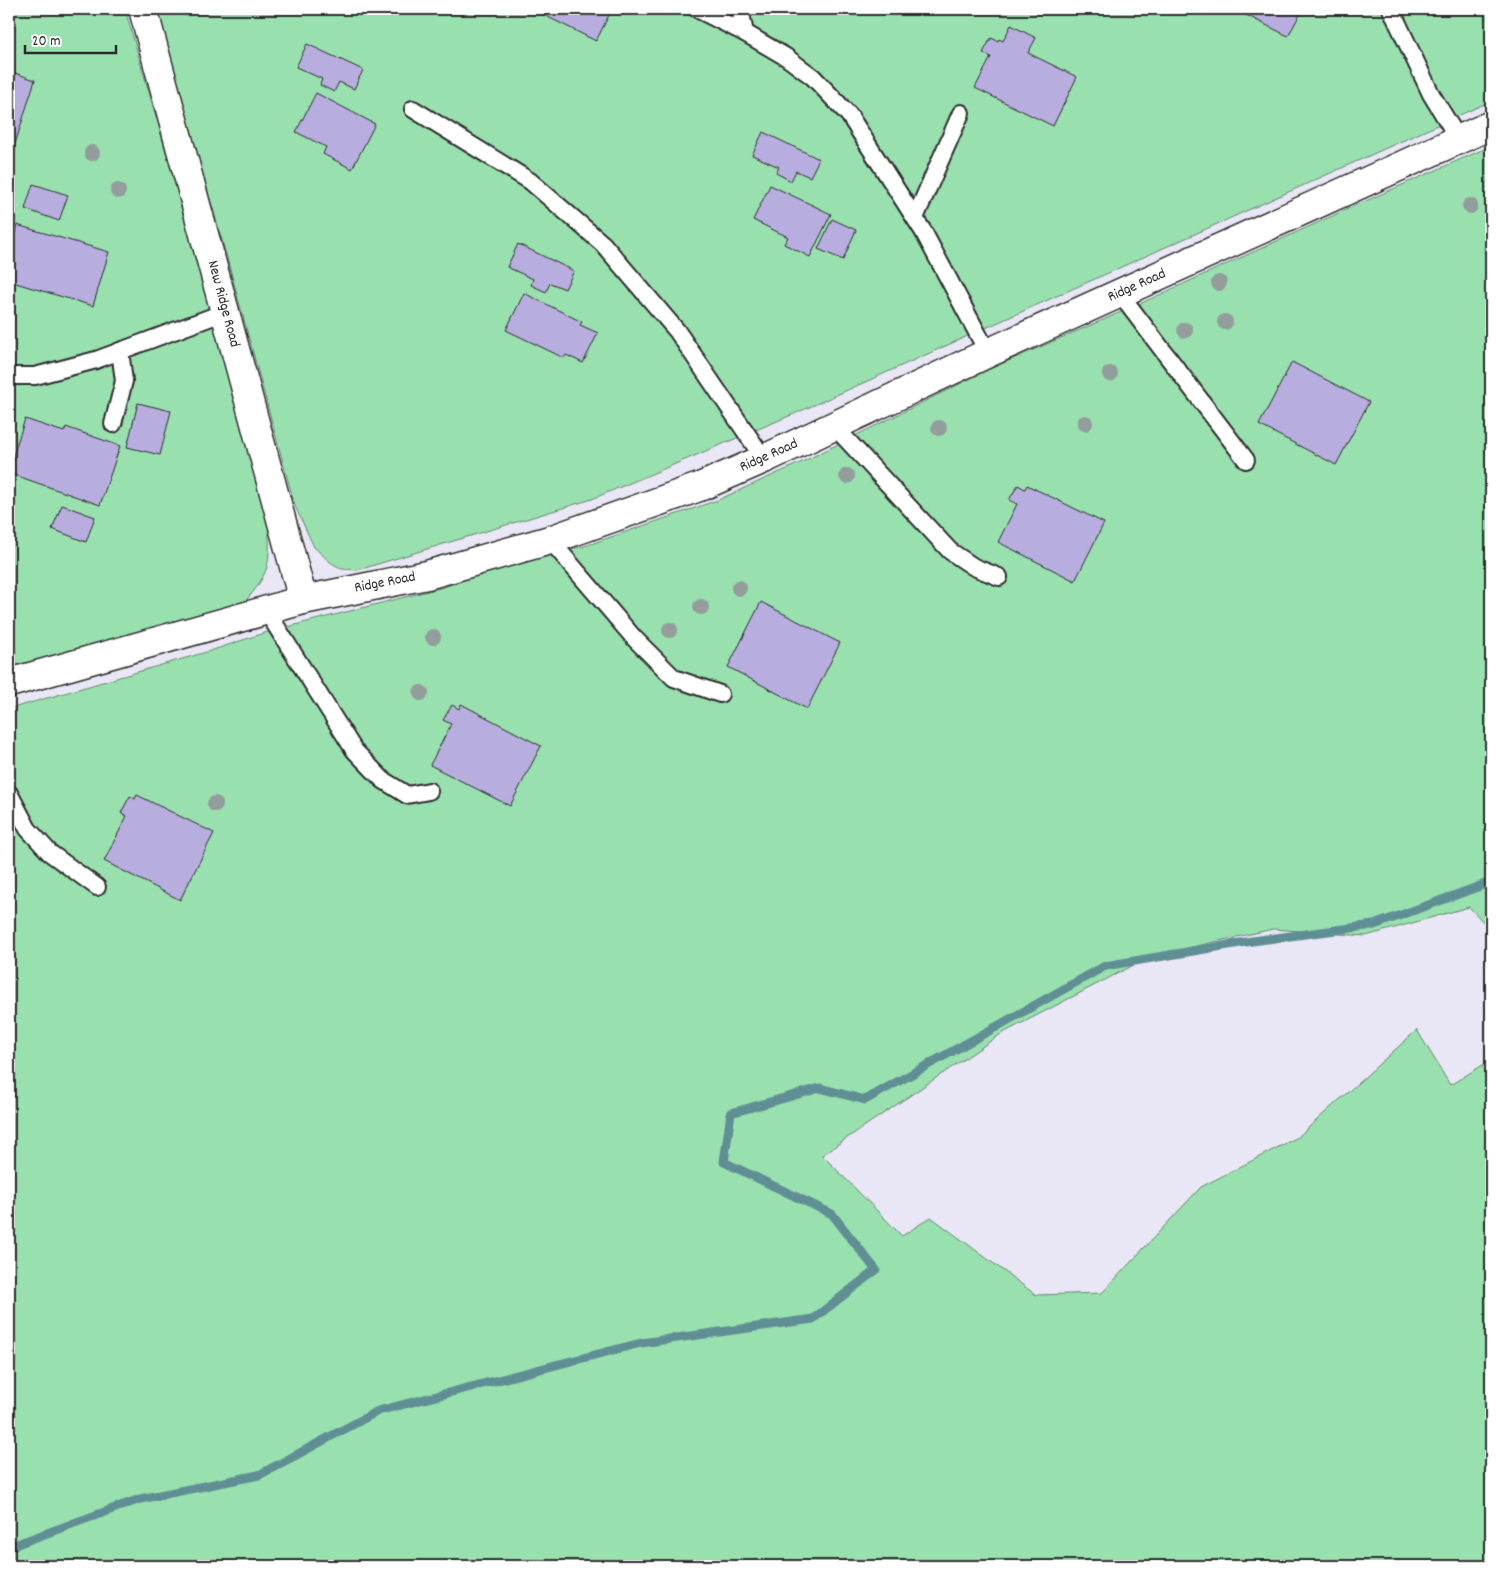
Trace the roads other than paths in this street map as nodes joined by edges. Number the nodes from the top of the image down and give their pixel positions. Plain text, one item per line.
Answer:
1 (143, 9) edge
2 (697, 9) edge
3 (740, 9) edge
4 (1391, 9) edge
5 (745, 33) junction
6 (413, 109) dead end
7 (961, 113) dead end
8 (1491, 125) edge
9 (1458, 140) junction
10 (915, 218) junction
11 (1120, 294) junction
12 (225, 312) junction
13 (120, 351) junction
14 (988, 352) junction
15 (9, 376) edge
16 (114, 424) dead end
17 (834, 426) junction
18 (764, 459) junction
19 (1246, 460) dead end
20 (550, 540) junction
21 (999, 577) dead end
22 (303, 600) junction
23 (266, 610) junction
24 (9, 683) edge
25 (720, 694) dead end
26 (429, 792) dead end
27 (9, 793) edge
28 (97, 886) dead end

1 - 12 street, New Ridge Road
2 - 5 lane
3 - 5 lane
4 - 9 lane
5 - 10 lane
6 - 18 lane
7 - 10 lane
8 - 9 street, Ridge Road
9 - 11 street, Ridge Road
10 - 14 lane
11 - 14 street, Ridge Road
11 - 19 lane
12 - 13 lane
12 - 22 street, New Ridge Road
13 - 15 lane
13 - 16 lane
14 - 17 street, Ridge Road
17 - 18 street, Ridge Road
17 - 21 lane
18 - 20 street, Ridge Road
20 - 22 street, Ridge Road
20 - 25 lane
22 - 23 street, Ridge Road
23 - 24 street, Ridge Road
23 - 26 lane
27 - 28 lane

